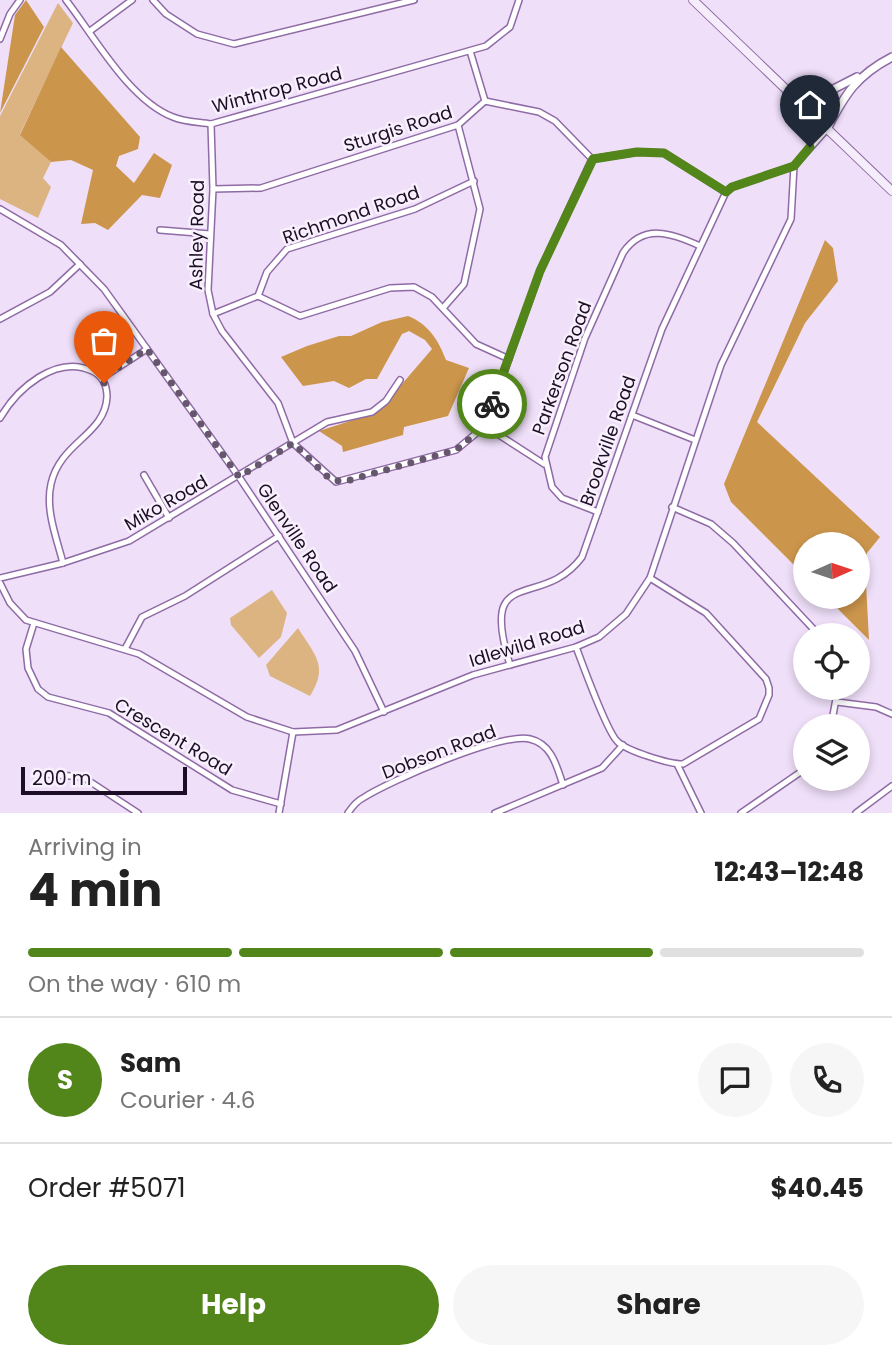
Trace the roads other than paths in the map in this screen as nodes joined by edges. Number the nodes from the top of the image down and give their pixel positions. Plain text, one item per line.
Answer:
1 (19, 0) edge
2 (66, 0) edge
3 (132, 0) edge
4 (153, 0) edge
5 (414, 0) edge
6 (519, 0) edge
7 (693, 0) edge
8 (90, 31) junction
9 (0, 39) edge
10 (470, 51) junction
11 (892, 57) edge
12 (861, 75) junction
13 (788, 92) junction
14 (485, 101) junction
15 (211, 124) junction
16 (458, 125) junction
17 (827, 129) junction
18 (593, 159) junction
19 (794, 166) junction
20 (474, 181) junction
21 (212, 189) junction
22 (892, 191) edge
23 (726, 192) junction
24 (0, 209) edge
25 (160, 230) dead end
26 (210, 234) junction
27 (700, 246) junction
28 (80, 264) junction
29 (258, 296) junction
30 (443, 308) junction
31 (213, 314) junction
32 (0, 319) edge
33 (147, 349) junction
34 (509, 359) junction
35 (102, 378) junction
36 (400, 380) dead end
37 (632, 415) junction
38 (0, 418) edge
39 (485, 426) junction
40 (695, 440) junction
41 (293, 443) junction
42 (544, 464) junction
43 (144, 475) dead end
44 (239, 477) junction
45 (672, 508) junction
46 (598, 512) junction
47 (169, 518) junction
48 (279, 536) junction
49 (63, 564) junction
50 (0, 578) edge
51 (650, 578) junction
52 (0, 583) edge
53 (34, 623) junction
54 (808, 623) edge
55 (576, 647) junction
56 (125, 649) junction
57 (510, 665) junction
58 (837, 702) joint
59 (384, 712) junction
60 (834, 714) edge
61 (892, 714) edge
62 (293, 732) junction
63 (623, 745) junction
64 (677, 764) junction
65 (45, 774) dead end
66 (793, 777) edge
67 (563, 785) junction
68 (889, 788) edge
69 (892, 798) edge
70 (281, 804) junction
71 (138, 813) edge
72 (279, 813) edge
73 (348, 813) edge
74 (495, 813) edge
75 (701, 813) edge
76 (741, 813) edge
77 (856, 813) edge

1 - 9 street
2 - 8 street, Winthrop Road
3 - 8 street
4 - 5 street
6 - 10 street, Winthrop Road
7 - 13 main road
8 - 15 street, Winthrop Road
10 - 14 street
10 - 15 street, Winthrop Road
11 - 12 street
12 - 13 street
12 - 17 street
13 - 17 main road
14 - 16 street, Sturgis Road
14 - 18 street
15 - 21 street, Ashley Road
16 - 20 street
16 - 21 street, Sturgis Road
17 - 19 street
17 - 22 main road
18 - 23 street
18 - 34 street
19 - 23 street
19 - 40 street, Idlewild Road
20 - 29 street, Richmond Road
20 - 30 street
21 - 26 street, Ashley Road
23 - 27 street, Brookville Road
24 - 28 street, Glenville Road
25 - 26 street
26 - 31 street, Ashley Road
27 - 37 street, Brookville Road
27 - 42 street, Parkerson Road
28 - 32 street
28 - 33 street, Glenville Road
29 - 30 street
29 - 31 street
30 - 34 street
31 - 41 street, Ashley Road
33 - 35 street
33 - 44 street, Glenville Road
34 - 39 street
35 - 38 street
35 - 49 street
36 - 41 street, Miko Road
37 - 40 street
37 - 46 street, Brookville Road
39 - 41 street, Ashley Road
39 - 42 street
40 - 45 street, Idlewild Road
41 - 44 street, Miko Road
42 - 46 street, Parkerson Road
43 - 47 street
44 - 47 street, Miko Road
44 - 48 street, Glenville Road
45 - 51 street, Idlewild Road
45 - 54 street
46 - 57 street, Brookville Road
47 - 49 street, Miko Road
48 - 56 street
48 - 59 street, Glenville Road
49 - 50 street, Miko Road
51 - 55 street, Idlewild Road
51 - 64 street
52 - 53 street, Idlewild Road
53 - 56 street, Idlewild Road
53 - 70 street, Crescent Road
55 - 57 street, Idlewild Road
55 - 63 street
56 - 62 street, Idlewild Road
57 - 59 street, Idlewild Road
58 - 60 street
58 - 61 street
59 - 62 street, Idlewild Road
62 - 70 street
63 - 64 street
63 - 67 street
64 - 75 street
65 - 71 street
66 - 76 street
67 - 73 street, Dobson Road
67 - 74 street
68 - 69 street
68 - 77 street
70 - 72 street

